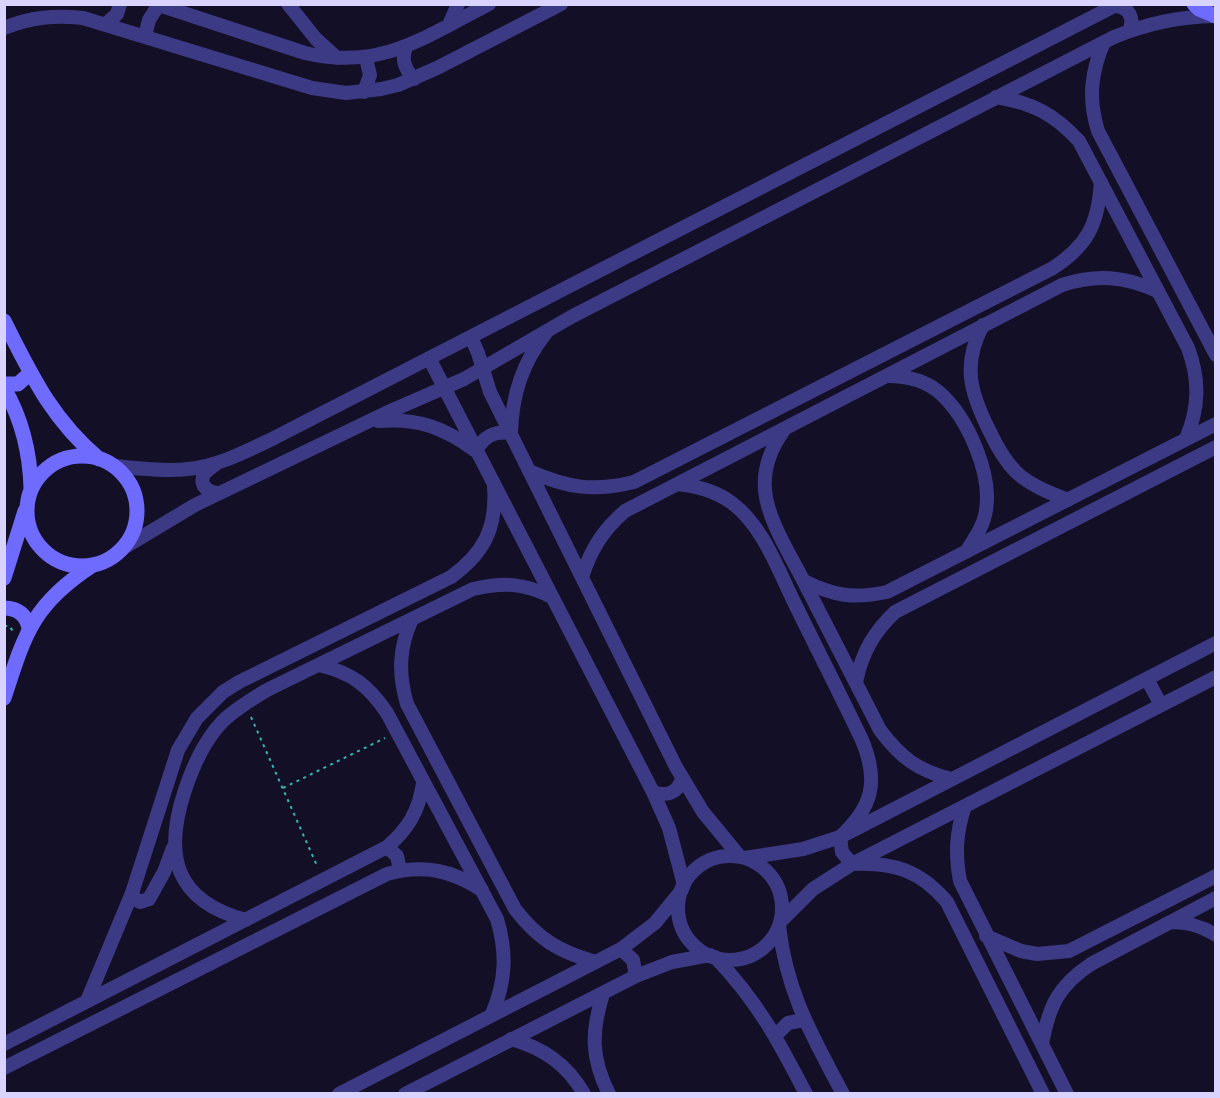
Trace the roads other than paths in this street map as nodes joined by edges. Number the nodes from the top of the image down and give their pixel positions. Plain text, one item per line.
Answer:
1 (120, 4) edge
2 (288, 4) edge
3 (458, 4) edge
4 (489, 4) edge
5 (561, 4) edge
6 (1194, 4) edge
7 (158, 5) edge
8 (1116, 5) edge
9 (1215, 16) edge
10 (106, 24) junction
11 (449, 25) junction
12 (4, 28) edge
13 (1130, 31) junction
14 (145, 36) junction
15 (1104, 42) junction
16 (406, 47) junction
17 (336, 58) junction
18 (366, 58) junction
19 (414, 79) junction
20 (364, 92) junction
21 (996, 97) junction
22 (892, 120) junction
23 (1098, 131) junction
24 (1079, 141) junction
25 (906, 144) junction
26 (1101, 182) junction
27 (1053, 268) junction
28 (1062, 285) junction
29 (1157, 291) junction
30 (4, 321) edge
31 (983, 325) junction
32 (551, 327) junction
33 (471, 337) junction
34 (1205, 339) junction
35 (1188, 348) junction
36 (1215, 355) edge
37 (429, 358) junction
38 (29, 369) junction
39 (482, 369) junction
40 (886, 376) junction
41 (4, 386) edge
42 (444, 388) junction
43 (973, 395) junction
44 (952, 406) junction
45 (370, 421) junction
46 (1215, 424) edge
47 (786, 427) junction
48 (511, 433) junction
49 (1186, 439) junction
50 (1215, 447) edge
51 (476, 451) junction
52 (1004, 458) junction
53 (99, 459) junction
54 (217, 463) junction
55 (114, 466) junction
56 (984, 469) junction
57 (530, 471) junction
58 (633, 482) junction
59 (677, 484) junction
60 (494, 487) junction
61 (31, 490) junction
62 (220, 493) junction
63 (1068, 500) junction
64 (643, 501) junction
65 (27, 506) junction
66 (785, 544) junction
67 (120, 550) junction
68 (768, 552) junction
69 (964, 553) junction
70 (94, 564) junction
71 (465, 567) junction
72 (582, 577) junction
73 (4, 578) edge
74 (804, 581) junction
75 (473, 589) junction
76 (886, 592) junction
77 (552, 597) junction
78 (4, 608) edge
79 (895, 612) junction
80 (412, 619) junction
81 (29, 629) junction
82 (1215, 644) edge
83 (319, 664) junction
84 (1215, 677) edge
85 (1147, 679) junction
86 (856, 682) junction
87 (4, 698) edge
88 (408, 704) junction
89 (1161, 705) junction
90 (387, 713) junction
91 (880, 730) junction
92 (862, 740) junction
93 (682, 779) junction
94 (951, 779) junction
95 (423, 783) junction
96 (653, 792) junction
97 (965, 806) junction
98 (840, 837) junction
99 (173, 846) junction
100 (387, 847) junction
101 (743, 858) junction
102 (852, 864) junction
103 (400, 870) junction
104 (1215, 876) edge
105 (683, 888) junction
106 (482, 890) junction
107 (132, 893) junction
108 (965, 894) junction
109 (1215, 898) edge
110 (947, 902) junction
111 (514, 909) junction
112 (497, 919) junction
113 (246, 920) junction
114 (1168, 922) junction
115 (780, 924) junction
116 (1215, 934) edge
117 (986, 936) junction
118 (621, 949) junction
119 (1069, 951) junction
120 (712, 956) junction
121 (596, 962) junction
122 (1079, 972) junction
123 (636, 976) junction
124 (603, 994) junction
125 (87, 1001) junction
126 (492, 1014) junction
127 (804, 1020) junction
128 (776, 1035) junction
129 (511, 1039) junction
130 (4, 1044) edge
131 (1042, 1044) junction
132 (4, 1068) edge
133 (339, 1094) edge
134 (405, 1094) edge
135 (584, 1094) edge
136 (609, 1094) edge
137 (806, 1094) edge
138 (843, 1094) edge
139 (1043, 1094) edge
140 (1067, 1094) edge

1 - 10 street
2 - 17 street
3 - 11 street
4 - 11 street
5 - 19 street
6 - 9 street
7 - 14 street
7 - 17 street
8 - 13 street
8 - 22 street
9 - 13 street
10 - 12 street
10 - 14 street
11 - 16 street
13 - 15 street
14 - 20 street
15 - 21 street
15 - 23 street
16 - 18 street
16 - 19 street
17 - 18 street
18 - 20 street
19 - 20 street
21 - 24 street
21 - 25 street
22 - 25 street
22 - 33 street
23 - 24 street
23 - 34 street
24 - 26 street
25 - 32 street
26 - 27 street
26 - 29 street
27 - 28 street
27 - 58 street
28 - 29 street
28 - 31 street
29 - 35 street
30 - 38 street
31 - 40 street
31 - 43 street
32 - 39 street
32 - 48 street
33 - 37 street
33 - 39 street
34 - 35 street
34 - 36 street
35 - 49 street
37 - 42 street
37 - 54 street
38 - 41 street
38 - 53 street
39 - 42 street
39 - 48 street
40 - 44 street
40 - 47 street
41 - 61 street
42 - 45 street
42 - 51 street
43 - 44 street
43 - 52 street
44 - 56 street
45 - 51 street
45 - 62 street
46 - 49 street
47 - 59 street
47 - 66 street
48 - 51 street
48 - 57 street
49 - 63 street
50 - 79 street
51 - 60 street
52 - 56 street
52 - 63 street
53 - 55 street
53 - 61 street
54 - 55 street
54 - 62 street
55 - 67 street
56 - 69 street
57 - 58 street
57 - 72 street
58 - 64 street
59 - 64 street
59 - 68 street
60 - 71 street
60 - 77 street
61 - 65 street
62 - 67 street
63 - 69 street
64 - 72 street
65 - 70 street
65 - 73 street
66 - 68 street
66 - 74 street
67 - 70 street
68 - 92 street
69 - 76 street
70 - 81 street
71 - 75 street
71 - 107 street
72 - 93 street
74 - 76 street
74 - 86 street
75 - 77 street
75 - 80 street
76 - 79 street
77 - 96 street
78 - 81 street
79 - 86 street
80 - 83 street
80 - 88 street
81 - 87 street
82 - 85 street
83 - 90 street
83 - 99 street
84 - 89 street
85 - 89 street
85 - 94 street
86 - 91 street
88 - 90 street
88 - 111 street
89 - 97 street
90 - 95 street
91 - 92 street
91 - 94 street
92 - 98 street
93 - 96 street
93 - 101 street
94 - 98 street
95 - 100 street
95 - 106 street
96 - 105 street
97 - 102 street
97 - 108 street
98 - 101 street
98 - 102 street
99 - 107 street
99 - 113 street
100 - 103 street
100 - 113 street
101 - 105 street
101 - 115 street
102 - 110 street
102 - 115 street
103 - 106 street
103 - 132 street
104 - 119 street
105 - 118 street
105 - 120 street
106 - 112 street
107 - 125 street
108 - 110 street
108 - 117 street
109 - 114 street
110 - 139 street
111 - 112 street
111 - 121 street
112 - 126 street
113 - 125 street
114 - 116 street
114 - 122 street
115 - 120 street
115 - 127 street
117 - 119 street
117 - 131 street
118 - 121 street
118 - 123 street
119 - 122 street
120 - 123 street
120 - 128 street
121 - 126 street
122 - 131 street
123 - 124 street
124 - 129 street
124 - 136 street
125 - 130 street
126 - 133 street
127 - 128 street
127 - 138 street
128 - 137 street
129 - 134 street
129 - 135 street
131 - 140 street

